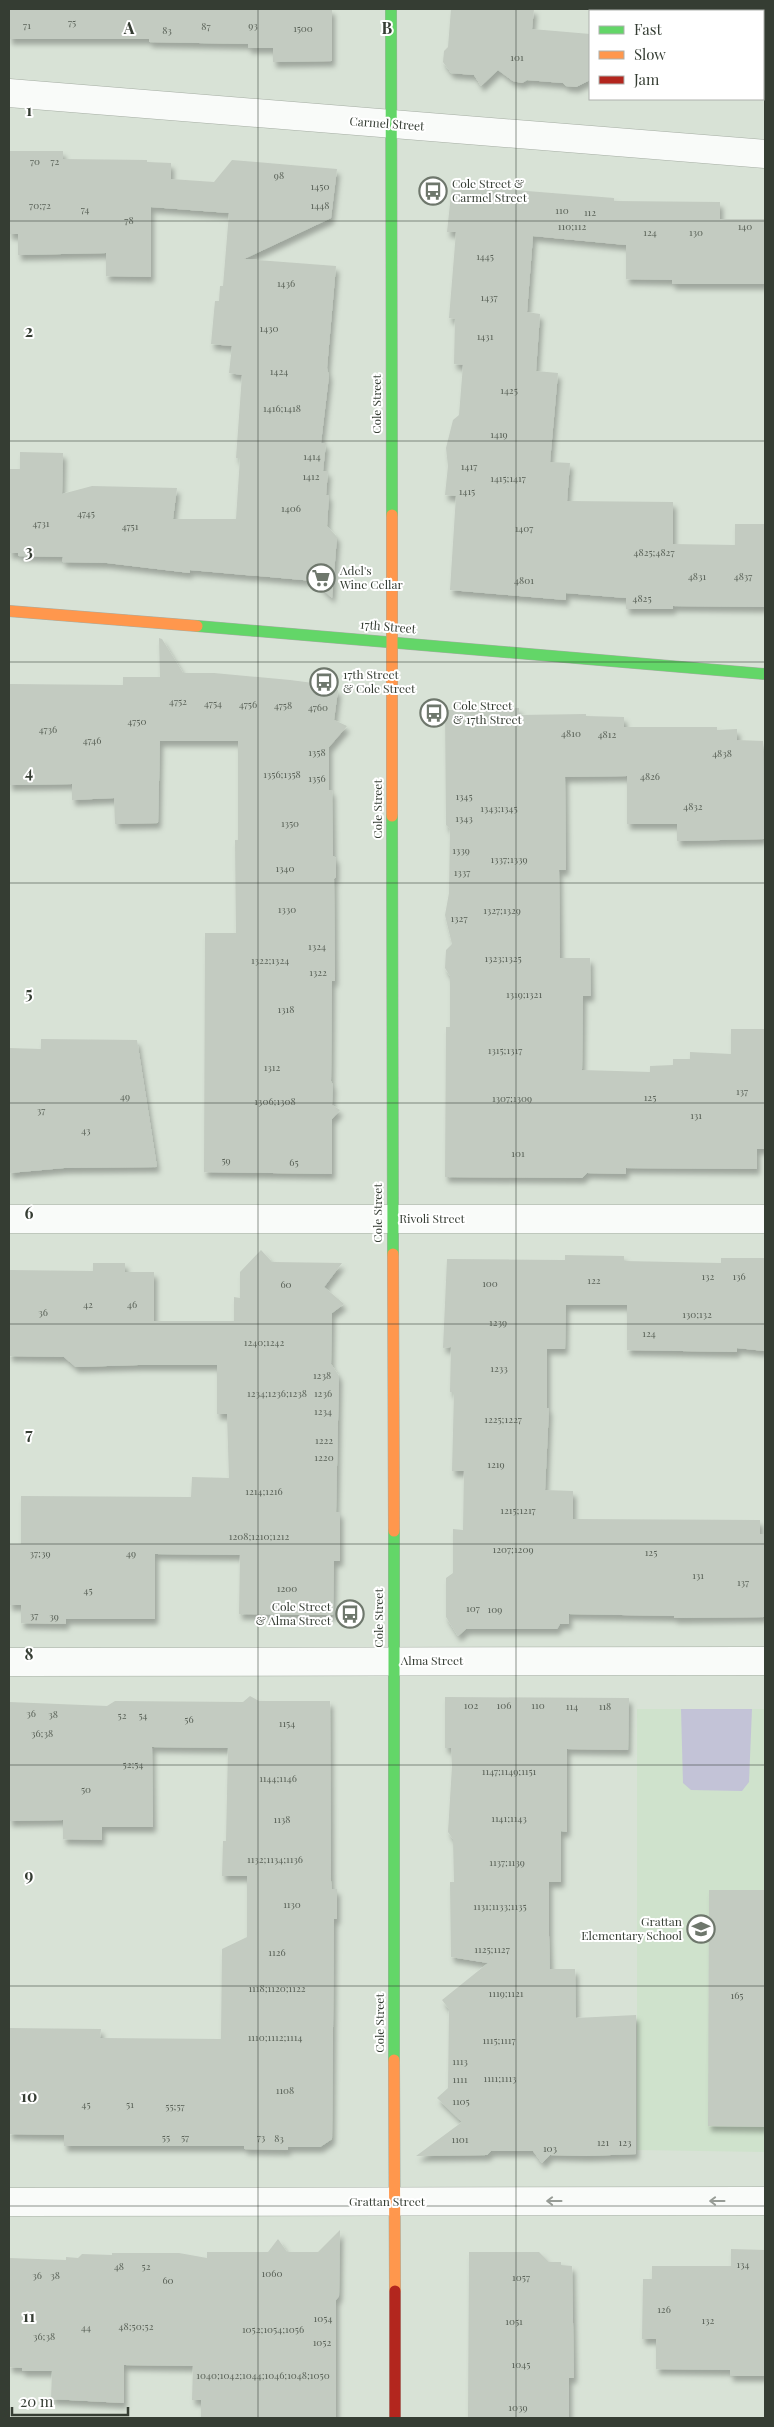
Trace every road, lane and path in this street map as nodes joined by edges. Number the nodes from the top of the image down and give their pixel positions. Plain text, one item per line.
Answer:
1 (391, 9) edge
2 (9, 93) edge
3 (390, 124) junction
4 (765, 154) edge
5 (9, 611) edge
6 (391, 641) junction
7 (765, 674) edge
8 (9, 1219) edge
9 (393, 1219) junction
10 (765, 1219) edge
11 (393, 1661) junction
12 (765, 1661) edge
13 (9, 1662) edge
14 (765, 2201) edge
15 (9, 2202) edge
16 (394, 2202) junction
17 (395, 2418) edge

1 - 3 street, Cole Street
2 - 3 street, Carmel Street
3 - 4 street, Carmel Street
3 - 6 street, Cole Street
5 - 6 street, 17th Street
6 - 7 street, 17th Street
6 - 9 street, Cole Street
8 - 9 street, Rivoli Street
9 - 10 street, Rivoli Street
9 - 11 street, Cole Street
11 - 12 street, Alma Street
11 - 13 street, Alma Street
11 - 16 street, Cole Street
14 -> 16 street, Grattan Street
15 - 16 street, Grattan Street
16 - 17 street, Cole Street

